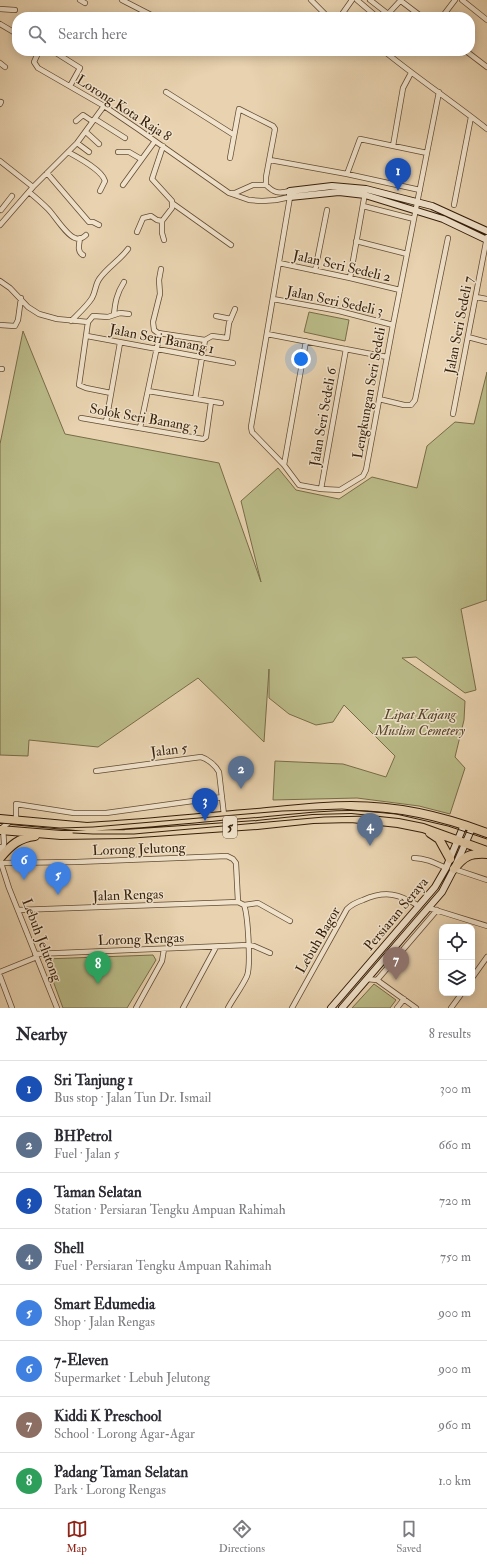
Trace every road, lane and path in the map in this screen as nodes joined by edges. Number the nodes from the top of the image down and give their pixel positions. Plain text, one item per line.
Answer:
1 (80, 0) edge
2 (122, 0) edge
3 (311, 0) edge
4 (352, 0) edge
5 (357, 0) edge
6 (370, 0) edge
7 (401, 0) edge
8 (455, 0) edge
9 (462, 0) edge
10 (85, 3) dead end
11 (0, 9) edge
12 (15, 10) dead end
13 (145, 12) edge
14 (323, 12) edge
15 (344, 12) edge
16 (371, 12) edge
17 (383, 12) edge
18 (389, 12) edge
19 (416, 12) edge
20 (446, 12) edge
21 (487, 20) edge
22 (0, 24) edge
23 (12, 31) edge
24 (37, 56) edge
25 (61, 56) edge
26 (390, 56) edge
27 (473, 56) edge
28 (0, 63) edge
29 (6, 67) dead end
30 (487, 67) edge
31 (411, 73) junction
32 (70, 86) junction
33 (166, 92) dead end
34 (439, 92) junction
35 (104, 106) junction
36 (471, 117) junction
37 (94, 120) junction
38 (76, 121) dead end
39 (487, 129) edge
40 (86, 132) junction
41 (234, 135) junction
42 (125, 138) dead end
43 (155, 141) junction
44 (77, 142) junction
45 (99, 144) dead end
46 (163, 146) junction
47 (393, 146) junction
48 (68, 152) junction
49 (89, 152) dead end
50 (118, 152) dead end
51 (427, 153) junction
52 (230, 158) dead end
53 (141, 159) junction
54 (270, 160) junction
55 (0, 161) edge
56 (47, 173) junction
57 (347, 174) junction
58 (123, 185) dead end
59 (266, 185) junction
60 (33, 187) junction
61 (420, 190) junction
62 (100, 191) dead end
63 (29, 192) junction
64 (366, 192) junction
65 (229, 193) junction
66 (290, 194) junction
67 (12, 196) dead end
68 (417, 202) junction
69 (172, 204) junction
70 (454, 205) dead end
71 (363, 206) junction
72 (416, 209) junction
73 (327, 210) dead end
74 (3, 213) edge
75 (414, 219) junction
76 (162, 221) junction
77 (0, 225) edge
78 (99, 225) dead end
79 (137, 232) dead end
80 (487, 232) edge
81 (86, 235) dead end
82 (80, 238) junction
83 (448, 238) dead end
84 (487, 239) edge
85 (164, 240) dead end
86 (356, 241) junction
87 (231, 245) dead end
88 (128, 249) dead end
89 (407, 254) junction
90 (83, 255) dead end
91 (485, 255) edge
92 (279, 263) junction
93 (161, 269) dead end
94 (315, 271) junction
95 (350, 278) junction
96 (0, 281) edge
97 (124, 282) dead end
98 (400, 290) junction
99 (476, 297) junction
100 (21, 298) junction
101 (273, 299) junction
102 (487, 299) edge
103 (235, 309) dead end
104 (129, 314) dead end
105 (114, 315) junction
106 (216, 316) dead end
107 (231, 319) junction
108 (71, 321) junction
109 (88, 322) junction
110 (0, 325) edge
111 (393, 325) junction
112 (160, 333) junction
113 (267, 334) junction
114 (86, 336) junction
115 (468, 337) junction
116 (205, 340) junction
117 (306, 341) junction
118 (487, 342) edge
119 (120, 343) junction
120 (346, 349) junction
121 (156, 350) junction
122 (387, 357) junction
123 (201, 358) junction
124 (233, 363) dead end
125 (148, 391) junction
126 (111, 393) junction
127 (195, 399) junction
128 (379, 399) junction
129 (211, 402) junction
130 (221, 403) dead end
131 (453, 414) dead end
132 (81, 418) dead end
133 (106, 422) junction
134 (140, 428) junction
135 (284, 465) junction
136 (321, 489) junction
137 (96, 771) dead end
138 (222, 798) junction
139 (224, 816) junction
140 (0, 819) edge
141 (14, 821) junction
142 (464, 825) junction
143 (423, 828) junction
144 (472, 828) junction
145 (2, 830) edge
146 (487, 833) edge
147 (60, 835) junction
148 (457, 840) junction
149 (466, 842) junction
150 (0, 847) edge
151 (487, 851) edge
152 (487, 854) edge
153 (414, 858) dead end
154 (1, 859) edge
155 (450, 859) junction
156 (450, 869) junction
157 (487, 880) edge
158 (238, 902) junction
159 (244, 905) junction
160 (419, 906) junction
161 (429, 908) junction
162 (18, 910) junction
163 (437, 910) junction
164 (290, 921) dead end
165 (487, 926) edge
166 (394, 936) junction
167 (399, 941) junction
168 (216, 946) junction
169 (248, 946) junction
170 (164, 949) junction
171 (270, 953) dead end
172 (36, 956) junction
173 (487, 957) edge
174 (374, 971) junction
175 (0, 972) edge
176 (475, 974) edge
177 (0, 976) edge
178 (367, 979) junction
179 (377, 980) junction
180 (460, 996) edge
181 (404, 999) junction
182 (12, 1008) edge
183 (57, 1008) edge
184 (136, 1008) edge
185 (183, 1008) edge
186 (228, 1008) edge
187 (292, 1008) edge
188 (331, 1008) edge
189 (342, 1008) edge
190 (397, 1008) edge
191 (416, 1008) edge
192 (451, 1008) edge

1 - 10 street
2 - 13 street
3 - 14 street
4 - 15 street
5 - 16 street
6 - 17 street
7 - 18 street
7 - 19 street
8 - 20 street
9 - 21 street
11 - 12 street
22 - 23 street
24 - 32 street, Lorong Kota Raja 8
25 - 32 street
26 - 31 street
27 - 30 street
28 - 29 street
31 - 34 street
31 - 47 street
32 - 35 street, Lorong Kota Raja 8
33 - 41 street
34 - 36 street
34 - 51 street, Lengkungan Seri Sedeli
35 - 37 street
35 - 43 street, Lorong Kota Raja 8
36 - 39 street
36 - 70 street
37 - 38 street
37 - 40 street
37 - 42 street
40 - 44 street
40 - 45 street
41 - 52 street
41 - 54 street
43 - 46 street, Lorong Kota Raja 8
43 - 53 street
44 - 48 street
44 - 49 street
46 - 65 street, Lorong Kota Raja 8
46 - 69 street
47 - 51 street
47 - 57 street
48 - 56 street
48 - 62 street
50 - 53 street
51 - 61 street, Lengkungan Seri Sedeli
53 - 58 street
54 - 57 street
54 - 59 street
55 - 60 street
56 - 60 street
56 - 78 street
57 - 61 street
59 - 65 street
59 - 66 street
60 - 63 street
61 - 68 street, Lengkungan Seri Sedeli
63 - 74 street
63 - 82 street
64 - 66 main road
64 - 68 main road
64 - 71 street
64 - 72 main road
65 - 66 street, Lorong Kota Raja 8
66 - 92 street, Lengkungan Seri Sedeli
67 - 74 street
68 - 72 street, Lengkungan Seri Sedeli
68 - 80 main road
69 - 76 street
69 - 87 street
71 - 75 street
71 - 86 street
72 - 75 street, Lengkungan Seri Sedeli
72 - 84 main road
73 - 94 street
74 - 77 street
75 - 89 street, Lengkungan Seri Sedeli
76 - 79 street
76 - 85 street
81 - 82 street
82 - 90 street
83 - 128 street
84 - 91 street, Jalan Seri Sedeli 7
86 - 89 street
86 - 95 street
88 - 108 street
89 - 98 street, Lengkungan Seri Sedeli
91 - 99 street, Jalan Seri Sedeli 7
92 - 94 street, Jalan Seri Sedeli 2
92 - 101 street, Lengkungan Seri Sedeli
93 - 112 street
94 - 95 street, Jalan Seri Sedeli 2
95 - 98 street, Jalan Seri Sedeli 2
96 - 100 street
97 - 105 street
98 - 111 street, Lengkungan Seri Sedeli
99 - 102 street
99 - 115 street, Jalan Seri Sedeli 7
100 - 108 street
100 - 110 street
101 - 111 street, Jalan Seri Sedeli 3
101 - 113 street, Lengkungan Seri Sedeli
103 - 107 street
104 - 105 street
105 - 109 street
106 - 107 street
107 - 116 street
108 - 109 street
109 - 114 street
111 - 122 street, Lengkungan Seri Sedeli
112 - 116 street
112 - 121 street
113 - 117 street
113 - 135 street, Lengkungan Seri Sedeli
114 - 119 street, Jalan Seri Banang 1
114 - 126 street
115 - 118 street
115 - 131 street, Jalan Seri Sedeli 7
116 - 123 street
117 - 120 street
117 - 135 street
119 - 121 street, Jalan Seri Banang 1
119 - 126 street
120 - 122 street
120 - 136 street, Jalan Seri Sedeli 6
121 - 123 street, Jalan Seri Banang 1
121 - 125 street
122 - 128 street, Lengkungan Seri Sedeli
123 - 124 street, Jalan Seri Banang 1
123 - 127 street
125 - 127 street
125 - 134 street
126 - 133 street
127 - 129 street
128 - 136 street, Lengkungan Seri Sedeli
129 - 130 street
129 - 134 street, Solok Seri Banang 3
132 - 133 street, Solok Seri Banang 3
133 - 134 street, Solok Seri Banang 3
135 - 136 street, Lengkungan Seri Sedeli
137 - 138 street, Jalan 5
138 - 139 street, Jalan 5
138 - 141 street
139 - 141 highway, 5
139 - 142 highway, 5
140 - 141 highway, 5
141 - 145 street
142 - 144 highway, 5
142 - 148 main road, Persiaran Seraya
143 - 147 highway, 5
143 - 148 highway, 5
143 - 155 highway
144 - 146 highway, 5
144 - 149 main road, Persiaran Seraya
145 - 147 highway, 5
145 - 154 street
147 - 154 highway
148 - 149 highway, 5
148 - 155 main road, Persiaran Seraya
149 - 151 highway, 5
149 - 156 main road, Persiaran Seraya
150 - 154 street
152 - 156 highway
153 - 156 street
154 - 158 street, Lorong Jelutong
154 - 162 street, Lebuh Jelutong
155 - 156 main road, Persiaran Seraya
156 - 157 street
156 - 160 main road, Persiaran Seraya
156 - 161 main road, Persiaran Seraya
158 - 159 street
158 - 162 street, Jalan Rengas
159 - 164 street
159 - 169 street
160 - 166 main road, Persiaran Seraya
160 - 187 street, Lebuh Bagor
161 - 163 street
161 - 167 main road, Persiaran Seraya
162 - 172 street, Lebuh Jelutong
163 - 165 street
163 - 179 street, Persiaran Seraya
166 - 167 main road
166 - 188 main road, Persiaran Seraya
167 - 174 main road, Persiaran Seraya
168 - 169 street, Lorong Rengas
168 - 170 street, Lorong Rengas
168 - 185 street
169 - 171 street, Lorong Rengas
169 - 186 street
170 - 172 street, Lorong Rengas
170 - 184 street
172 - 175 street, Lorong Rengas
172 - 183 street, Lebuh Jelutong
173 - 176 street
174 - 178 main road, Persiaran Seraya
174 - 179 street
177 - 182 street
178 - 179 street
178 - 189 main road, Persiaran Seraya
179 - 181 street
180 - 192 street
181 - 190 street
181 - 191 street

